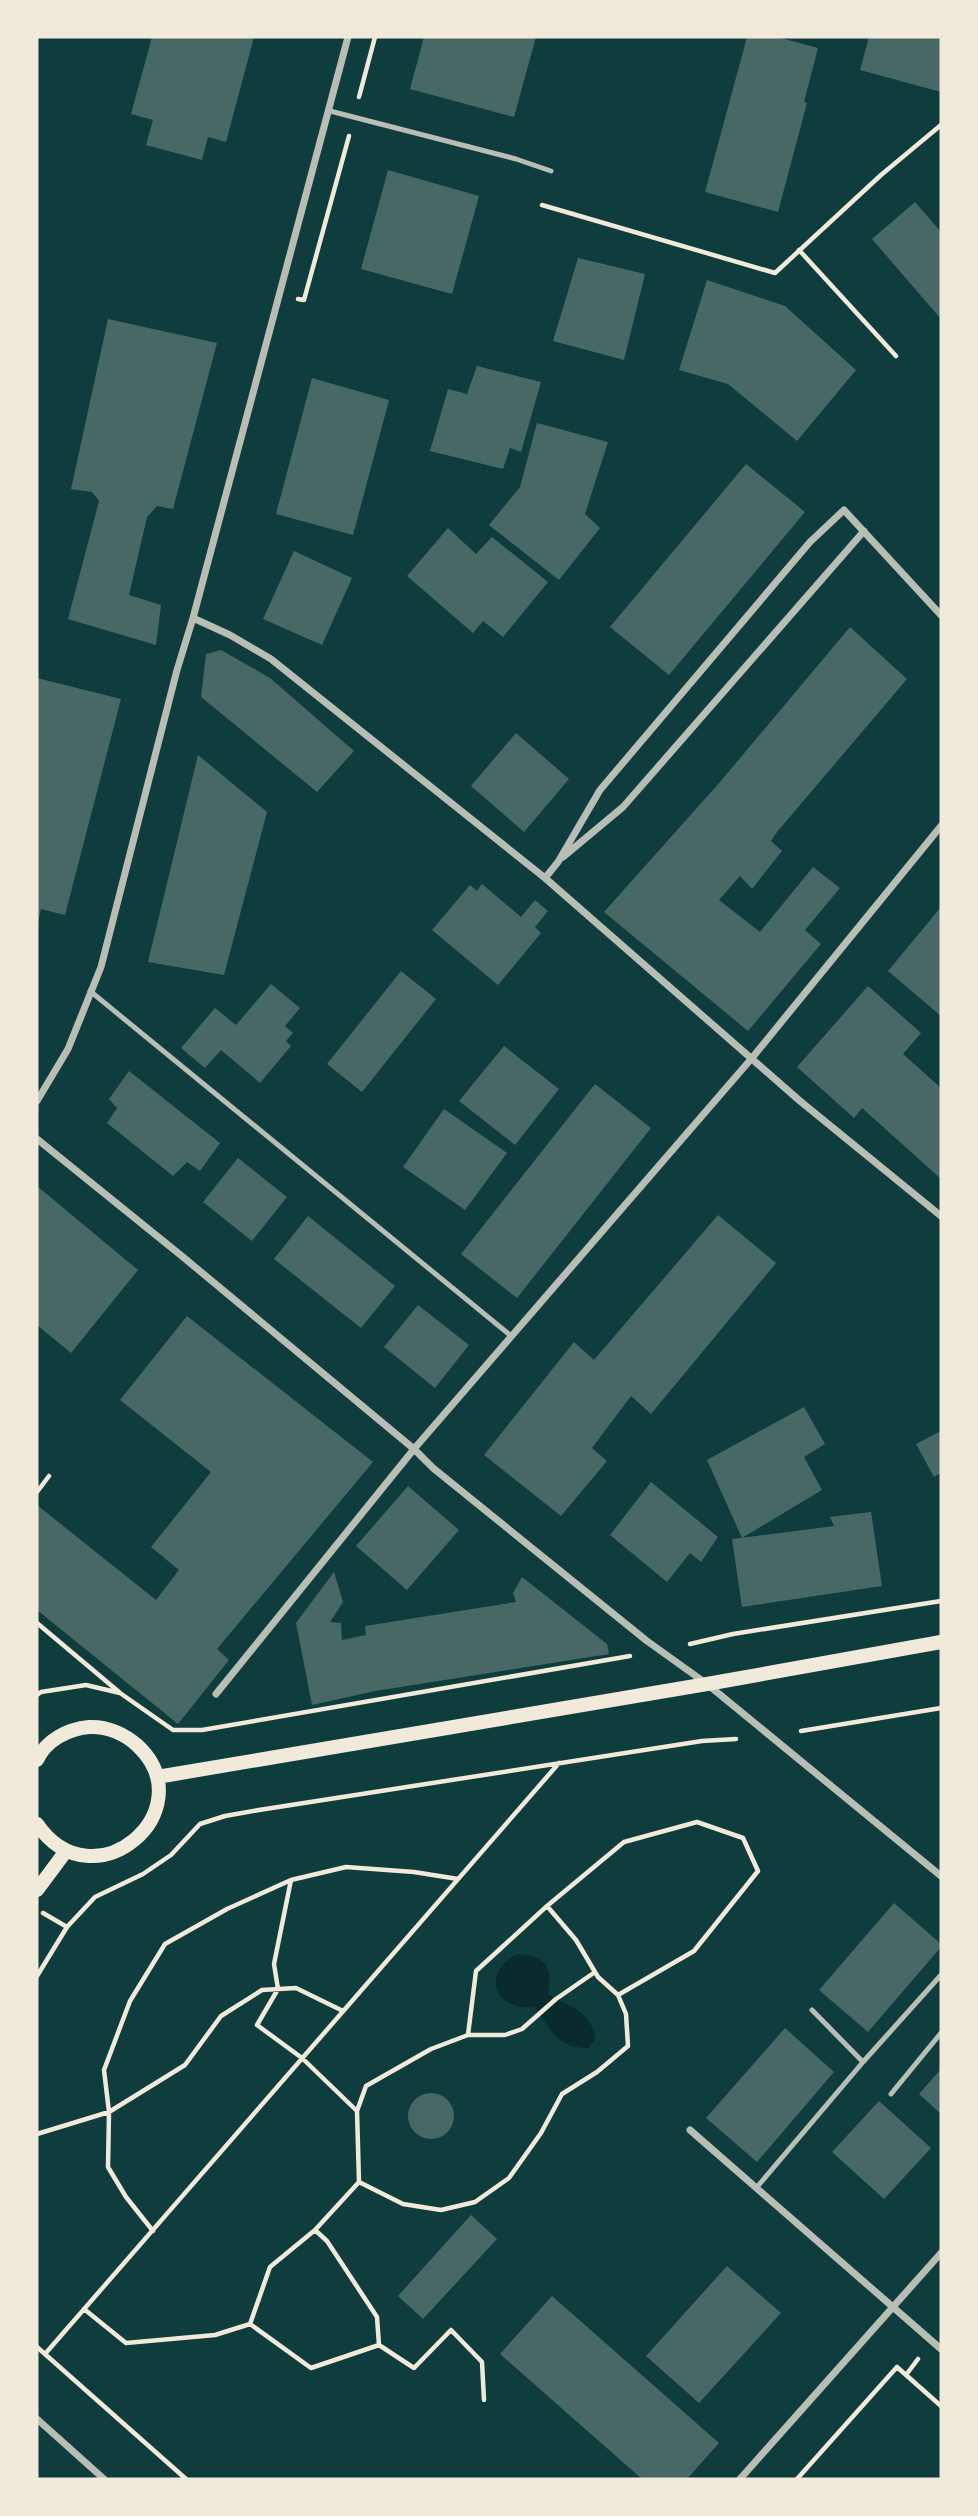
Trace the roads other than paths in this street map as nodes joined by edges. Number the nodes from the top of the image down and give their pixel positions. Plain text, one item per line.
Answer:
1 (348, 37) edge
2 (330, 111) junction
3 (551, 171) dead end
4 (864, 531) junction
5 (941, 615) edge
6 (193, 618) junction
7 (941, 826) edge
8 (558, 862) junction
9 (545, 878) junction
10 (90, 992) junction
11 (752, 1058) junction
12 (37, 1101) edge
13 (37, 1139) edge
14 (941, 1216) edge
15 (510, 1335) junction
16 (414, 1449) junction
17 (941, 1642) edge
18 (707, 1684) junction
19 (216, 1693) dead end
20 (37, 1760) edge
21 (157, 1777) junction
22 (37, 1824) edge
23 (66, 1852) junction
24 (941, 1876) edge
25 (37, 1891) edge
26 (941, 1975) edge
27 (812, 2010) dead end
28 (941, 2033) edge
29 (863, 2062) junction
30 (891, 2094) dead end
31 (690, 2130) dead end
32 (757, 2187) junction
33 (941, 2253) edge
34 (892, 2306) junction
35 (941, 2349) edge
36 (37, 2419) edge
37 (104, 2479) edge
38 (740, 2479) edge

1 - 2 street
2 - 3 lane
2 - 6 street
4 - 5 street
4 - 8 street
4 - 8 street
6 - 9 street
6 - 10 street
7 - 11 street
8 - 9 street
9 - 11 street
10 - 12 street
10 - 15 lane
11 - 14 street
11 - 15 street
13 - 16 street
15 - 16 street
16 - 18 street
16 - 19 street
17 - 18 main road
18 - 21 main road
18 - 24 street
20 - 21 main road
21 - 23 main road
22 - 23 main road
23 - 25 main road
26 - 29 lane
27 - 29 lane
28 - 30 lane
29 - 32 lane
31 - 32 street
32 - 34 street
33 - 34 street
34 - 35 street
34 - 38 street
36 - 37 street

